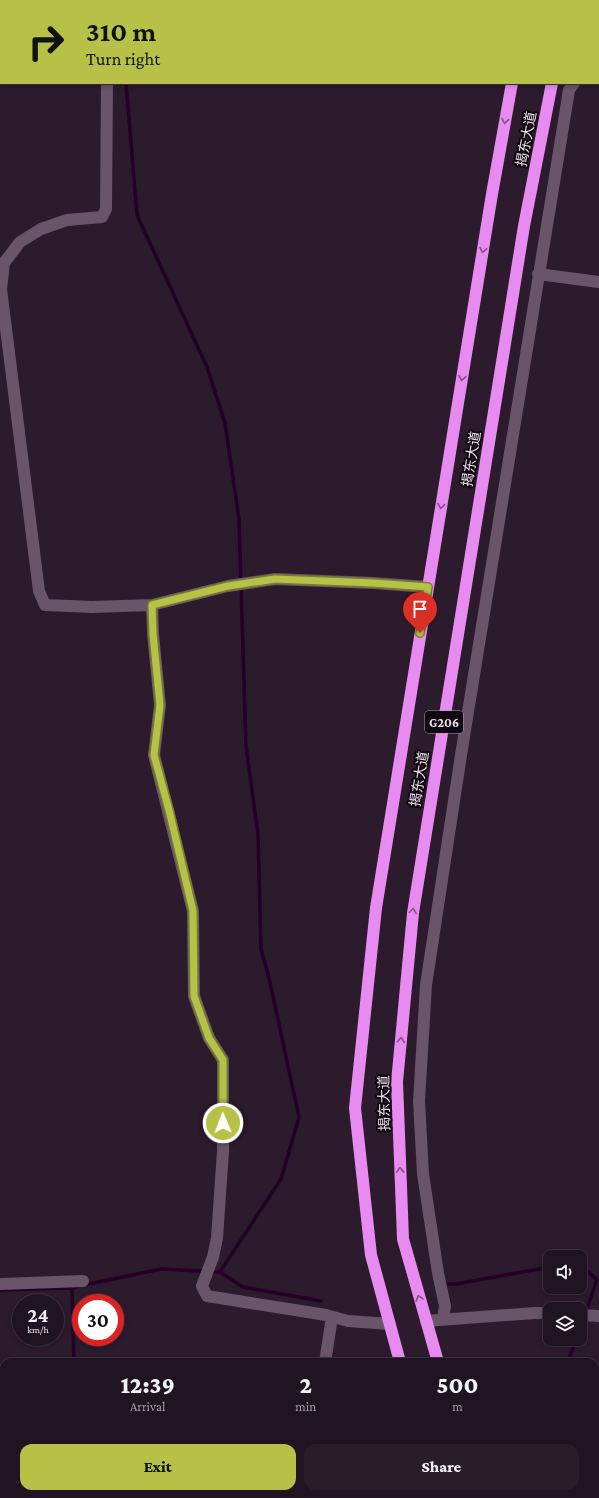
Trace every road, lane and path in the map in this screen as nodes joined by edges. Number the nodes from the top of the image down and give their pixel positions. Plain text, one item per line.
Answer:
1 (107, 84) edge
2 (512, 84) edge
3 (573, 84) edge
4 (551, 88) edge
5 (538, 274) junction
6 (599, 282) edge
7 (428, 587) junction
8 (152, 605) junction
9 (83, 1281) dead end
10 (0, 1284) edge
11 (543, 1313) edge
12 (332, 1317) junction
13 (426, 1320) junction
14 (443, 1320) junction
15 (390, 1324) junction
16 (326, 1358) edge
17 (399, 1358) edge
18 (437, 1358) edge

1 - 8 street
2 -> 7 highway, 揭东大道 / G206
3 - 5 street
13 -> 4 highway, 揭东大道 / G206
5 - 6 street
5 - 14 street
7 - 8 street
7 - 15 highway, 揭东大道 / G206
8 - 12 street
9 - 10 street
11 - 14 street
12 - 15 street
12 - 16 street
13 - 14 street
13 - 18 highway, 揭东大道 / G206
15 - 17 highway, 揭东大道 / G206

